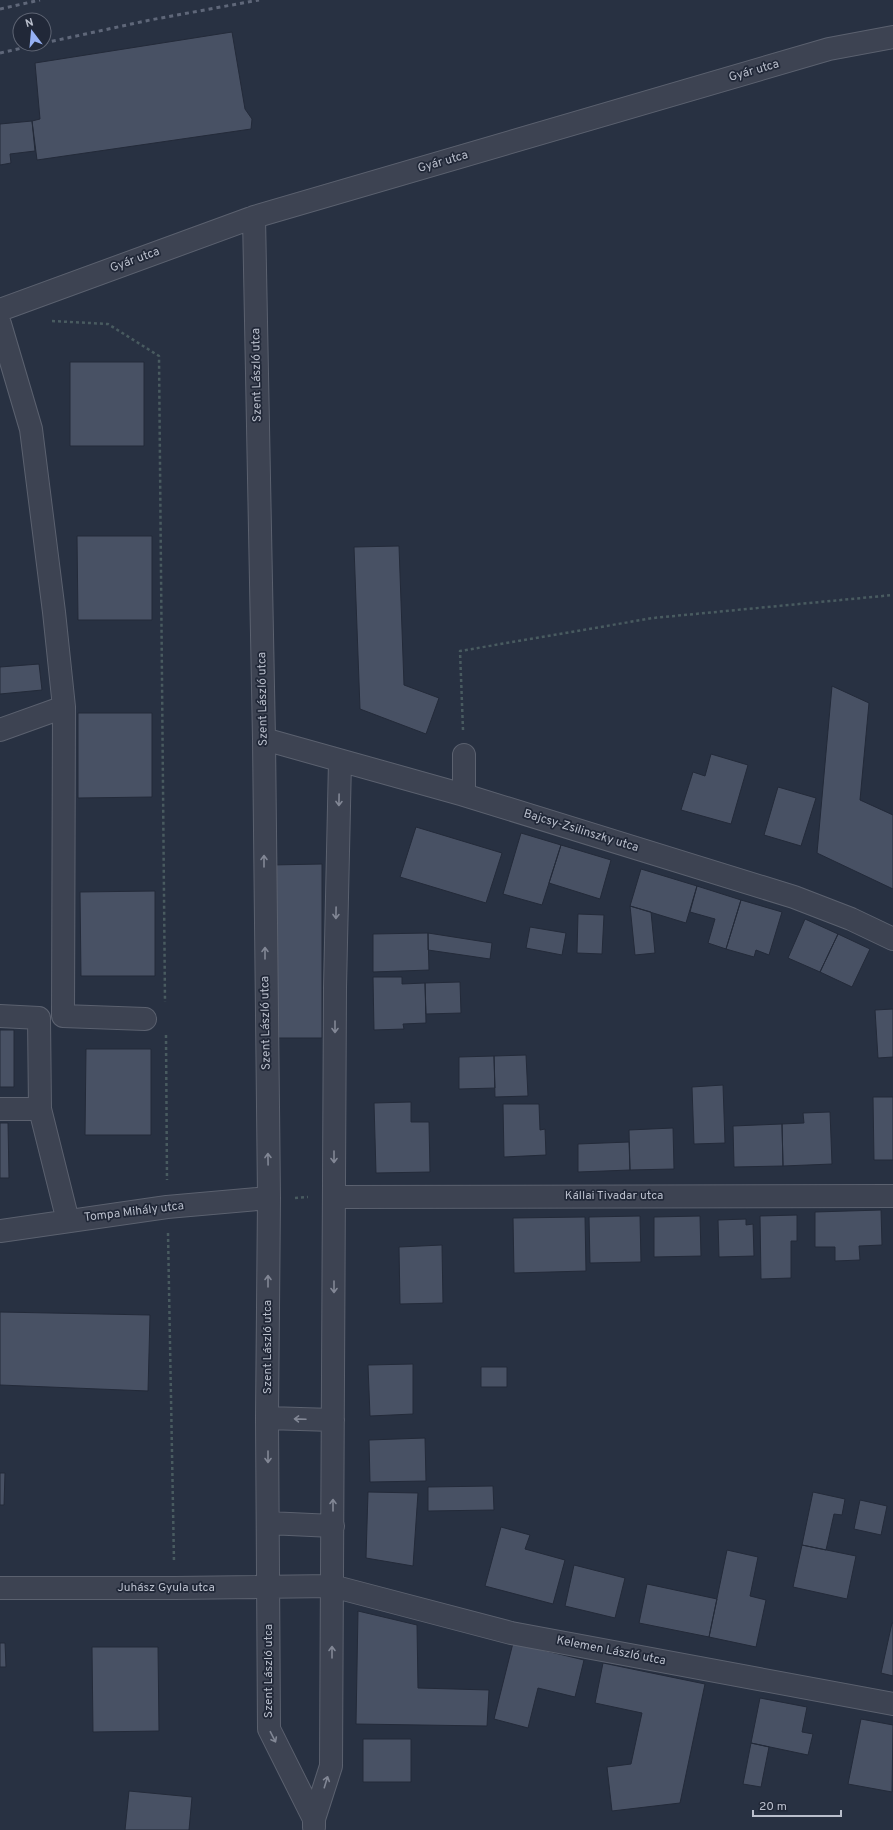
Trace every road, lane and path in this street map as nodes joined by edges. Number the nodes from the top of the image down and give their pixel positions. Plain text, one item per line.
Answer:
1 (893, 37) edge
2 (254, 217) junction
3 (0, 310) edge
4 (49, 321) dead end
5 (0, 324) edge
6 (893, 595) edge
7 (64, 707) junction
8 (0, 730) edge
9 (264, 739) junction
10 (464, 755) joint
11 (340, 761) junction
12 (464, 795) junction
13 (893, 940) edge
14 (165, 1008) dead end
15 (0, 1016) edge
16 (63, 1016) junction
17 (39, 1018) junction
18 (145, 1019) dead end
19 (166, 1032) dead end
20 (40, 1109) junction
21 (0, 1110) edge
22 (893, 1196) edge
23 (334, 1197) junction
24 (268, 1198) junction
25 (167, 1207) junction
26 (68, 1221) junction
27 (0, 1231) edge
28 (268, 1418) junction
29 (333, 1420) junction
30 (268, 1523) junction
31 (333, 1526) junction
32 (332, 1586) junction
33 (269, 1587) junction
34 (0, 1588) edge
35 (174, 1588) junction
36 (893, 1704) edge
37 (314, 1824) edge

1 - 2 street, Gyár utca
2 - 3 street, Gyár utca
2 - 9 street, Szent László utca
4 - 14 path
5 - 7 street
6 - 10 path
7 - 8 street
7 - 16 street
9 - 11 street, Bajcsy-Zsilinszky utca
24 -> 9 street, Szent László utca
10 - 12 street
11 - 12 street, Bajcsy-Zsilinszky utca
11 -> 23 street, Szent László utca
12 - 13 street, Bajcsy-Zsilinszky utca
15 - 17 street
16 - 17 street
16 - 18 street
17 - 20 street
19 - 25 path
20 - 21 street
20 - 26 street
22 - 23 street, Kállai Tivadar utca
23 - 24 path
23 -> 29 street, Szent László utca
24 - 25 street, Tompa Mihály utca
28 -> 24 street, Szent László utca
25 - 26 street, Tompa Mihály utca
25 - 35 path
26 - 27 street, Tompa Mihály utca
29 -> 28 street
28 -> 30 street, Szent László utca
31 -> 29 street, Szent László utca
30 - 31 street
30 - 33 street, Szent László utca
31 - 32 street, Szent László utca
32 - 33 street, Juhász Gyula utca
32 - 36 street, Kelemen László utca
37 -> 32 street, Szent László utca
33 - 35 street, Juhász Gyula utca
33 -> 37 street, Szent László utca
34 - 35 street, Juhász Gyula utca

